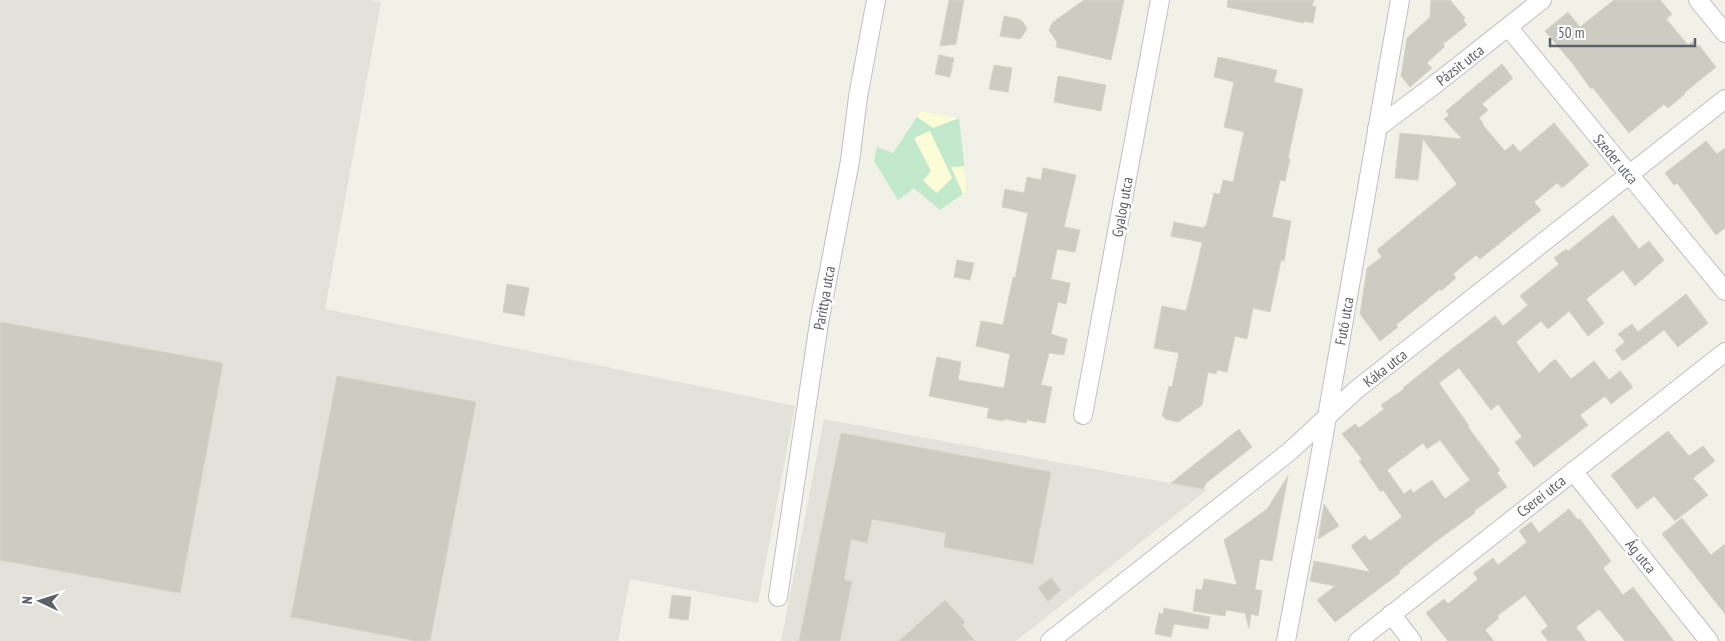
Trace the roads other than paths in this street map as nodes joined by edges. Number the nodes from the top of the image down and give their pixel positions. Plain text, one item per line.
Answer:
1 (876, 0) edge
2 (1160, 0) edge
3 (1400, 0) edge
4 (1542, 0) edge
5 (1698, 0) edge
6 (1508, 27) junction
7 (1725, 33) edge
8 (1725, 99) edge
9 (1377, 128) junction
10 (1630, 175) junction
11 (1725, 291) edge
12 (1725, 352) edge
13 (1083, 415) dead end
14 (1326, 418) junction
15 (1572, 471) junction
16 (778, 597) dead end
17 (1391, 614) junction
18 (1050, 641) edge
19 (1286, 641) edge
20 (1358, 641) edge
21 (1412, 641) edge
22 (1709, 641) edge

1 - 16 street, Parittya utca
2 - 13 street, Gyalog utca
3 - 9 street, Futó utca
4 - 6 street, Pázsit utca
5 - 7 street
6 - 9 street, Pázsit utca
6 - 10 street, Szeder utca
8 - 10 street, Káka utca
9 - 14 street, Futó utca
10 - 11 street, Szeder utca
10 - 14 street, Káka utca
12 - 15 street, Cserei utca
14 - 18 street, Káka utca
14 - 19 street, Futó utca
15 - 17 street, Cserei utca
15 - 22 street, Ág utca
17 - 20 street, Cserei utca
17 - 21 street

